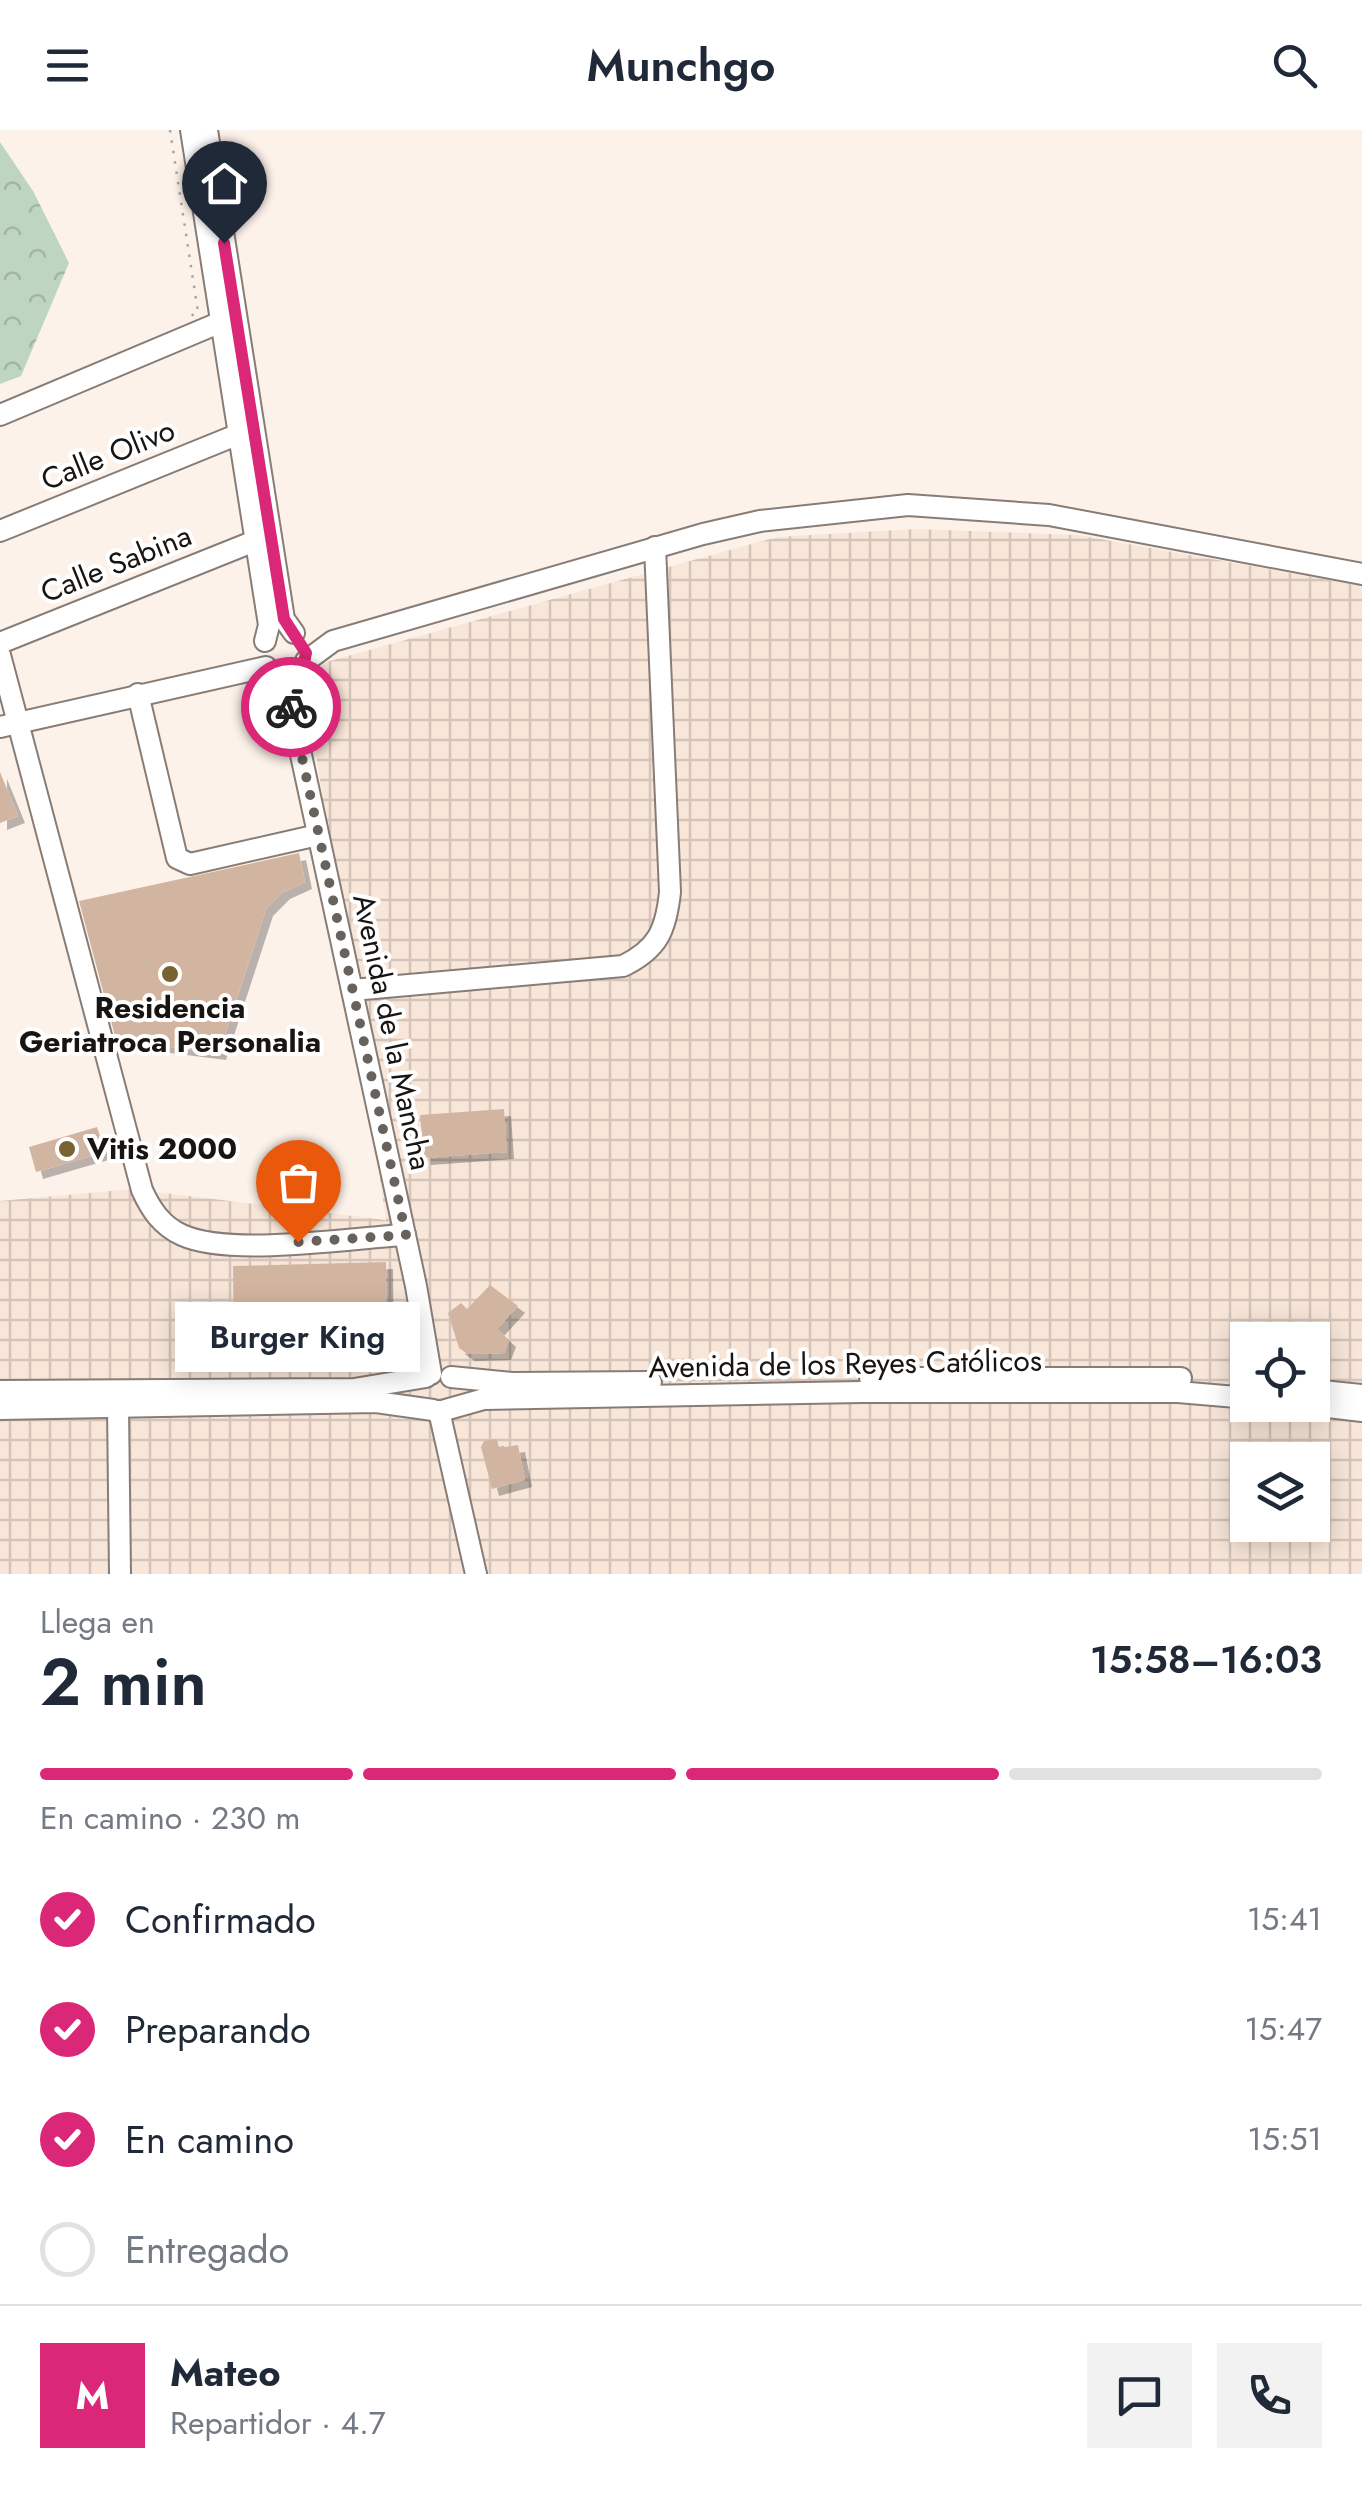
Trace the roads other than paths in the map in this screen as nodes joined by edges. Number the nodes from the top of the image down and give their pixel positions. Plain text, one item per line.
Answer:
1 (191, 130) edge
2 (207, 130) edge
3 (221, 322) junction
4 (0, 415) edge
5 (239, 434) junction
6 (0, 530) edge
7 (255, 541) junction
8 (655, 546) junction
9 (1362, 574) edge
10 (0, 642) edge
11 (281, 649) junction
12 (0, 655) edge
13 (138, 694) junction
14 (10, 726) edge
15 (318, 836) junction
16 (352, 990) junction
17 (406, 1235) junction
18 (436, 1376) junction
19 (1230, 1383) edge
20 (0, 1392) edge
21 (1330, 1392) edge
22 (1362, 1395) edge
23 (1230, 1396) edge
24 (118, 1407) junction
25 (1330, 1408) edge
26 (0, 1409) edge
27 (439, 1411) junction
28 (1362, 1412) edge
29 (120, 1574) edge
30 (476, 1574) edge

1 - 3 street, Avenida de la Mancha
2 - 11 street, Avenida de la Mancha
3 - 4 street
3 - 5 street, Avenida de la Mancha
5 - 6 street, Calle Olivo
5 - 7 street, Avenida de la Mancha
7 - 10 street, Calle Sabina
7 - 11 street, Avenida de la Mancha
8 - 9 street
8 - 11 street
8 - 16 street
11 - 13 street
11 - 15 street, Avenida de la Mancha
12 - 14 street
13 - 14 street
13 - 15 street
14 - 17 street
15 - 16 street, Avenida de la Mancha
16 - 17 street, Avenida de la Mancha
17 - 18 street, Avenida de la Mancha
18 - 19 street, Avenida de los Reyes Católicos
18 - 20 street, Avenida de los Reyes Católicos
18 - 27 street, Avenida de la Mancha
18 - 27 street
21 - 22 street
23 - 27 street, Avenida de los Reyes Católicos
24 - 26 street, Avenida de los Reyes Católicos
24 - 27 street, Avenida de los Reyes Católicos
24 - 29 street
25 - 28 street
27 - 30 street

